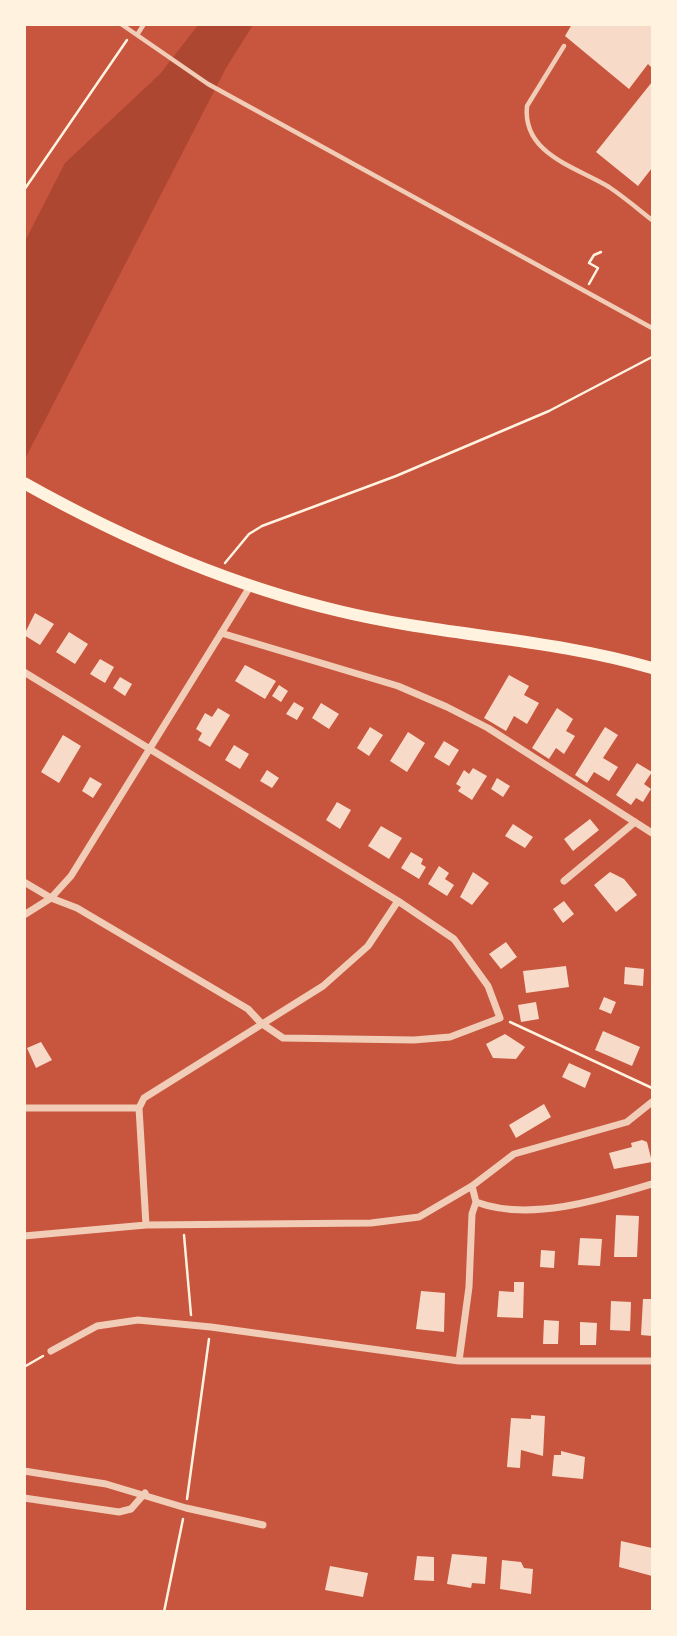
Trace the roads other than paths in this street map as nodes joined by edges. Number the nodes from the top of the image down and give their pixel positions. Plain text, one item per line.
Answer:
1 (121, 24) edge
2 (144, 24) edge
3 (134, 34) junction
4 (564, 46) dead end
5 (653, 220) edge
6 (653, 328) edge
7 (24, 483) edge
8 (251, 585) junction
9 (221, 633) junction
10 (653, 668) edge
11 (24, 671) edge
12 (148, 749) junction
13 (635, 822) junction
14 (653, 833) edge
15 (564, 881) dead end
16 (24, 882) edge
17 (51, 898) junction
18 (398, 901) junction
19 (24, 915) edge
20 (261, 1023) junction
21 (653, 1102) edge
22 (24, 1108) edge
23 (139, 1108) junction
24 (653, 1184) edge
25 (471, 1186) junction
26 (476, 1202) junction
27 (146, 1225) junction
28 (24, 1236) edge
29 (51, 1351) road end
30 (653, 1361) edge
31 (459, 1362) junction
32 (24, 1472) edge
33 (145, 1493) junction
34 (24, 1498) edge
35 (263, 1525) dead end

1 - 3 lane
2 - 3 lane
3 - 6 lane
4 - 5 lane
7 - 8 main road
8 - 9 street
8 - 10 main road
9 - 12 street
9 - 13 street
11 - 12 street
12 - 17 street
12 - 18 street
13 - 14 street
13 - 15 street
16 - 17 street
17 - 19 street
17 - 20 street
18 - 20 street
18 - 20 street
20 - 23 street
21 - 25 street
22 - 23 street
23 - 27 street
24 - 26 street
25 - 26 street
25 - 27 street
26 - 31 street
27 - 28 street
29 - 31 street
30 - 31 street
32 - 33 street
33 - 34 street
33 - 35 street

